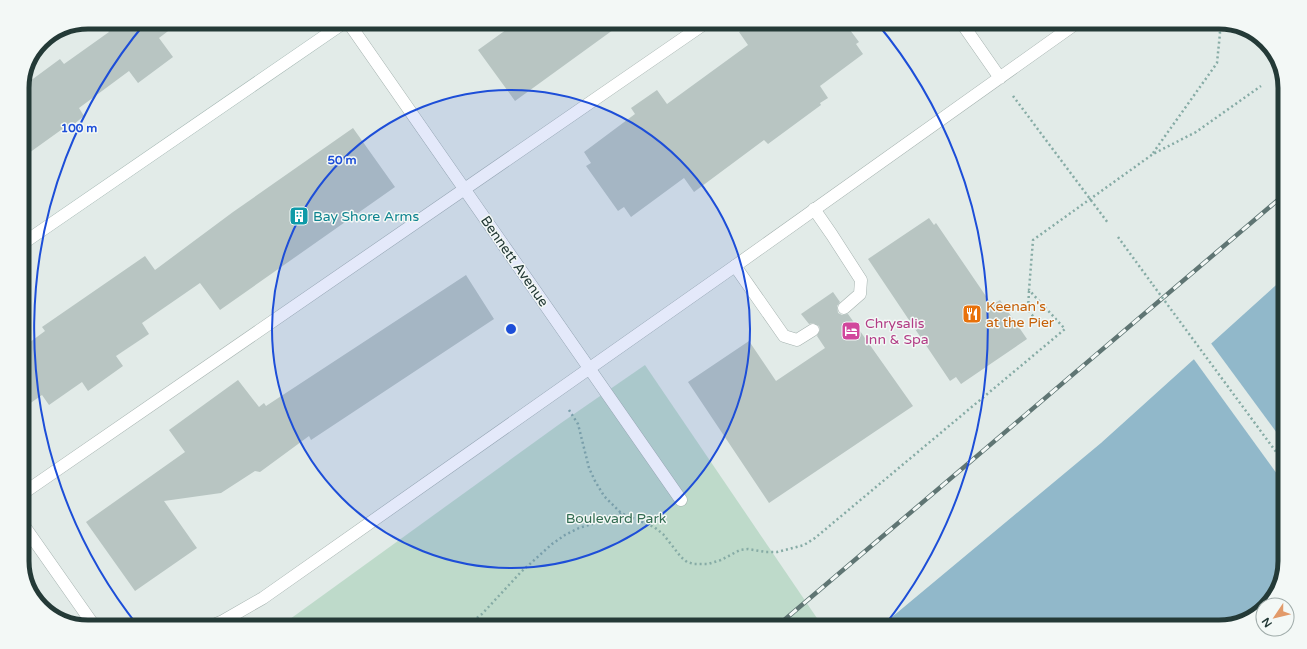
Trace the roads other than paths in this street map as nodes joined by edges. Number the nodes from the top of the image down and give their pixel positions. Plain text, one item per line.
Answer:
1 (335, 29) edge
2 (353, 29) edge
3 (697, 29) edge
4 (966, 29) edge
5 (1068, 29) edge
6 (1000, 78) junction
7 (465, 189) junction
8 (814, 209) junction
9 (29, 239) edge
10 (735, 266) junction
11 (844, 308) dead end
12 (813, 330) dead end
13 (590, 368) junction
14 (29, 489) edge
15 (682, 500) dead end
16 (29, 533) edge
17 (90, 620) edge
18 (225, 620) edge

1 - 9 street
2 - 7 street, Bennett Avenue
3 - 7 street
4 - 6 street
5 - 6 street
6 - 8 street
7 - 13 street, Bennett Avenue
7 - 14 street
8 - 10 street
8 - 11 street
10 - 12 street
10 - 13 street
13 - 15 street, Bennett Avenue
13 - 18 street
16 - 17 street

